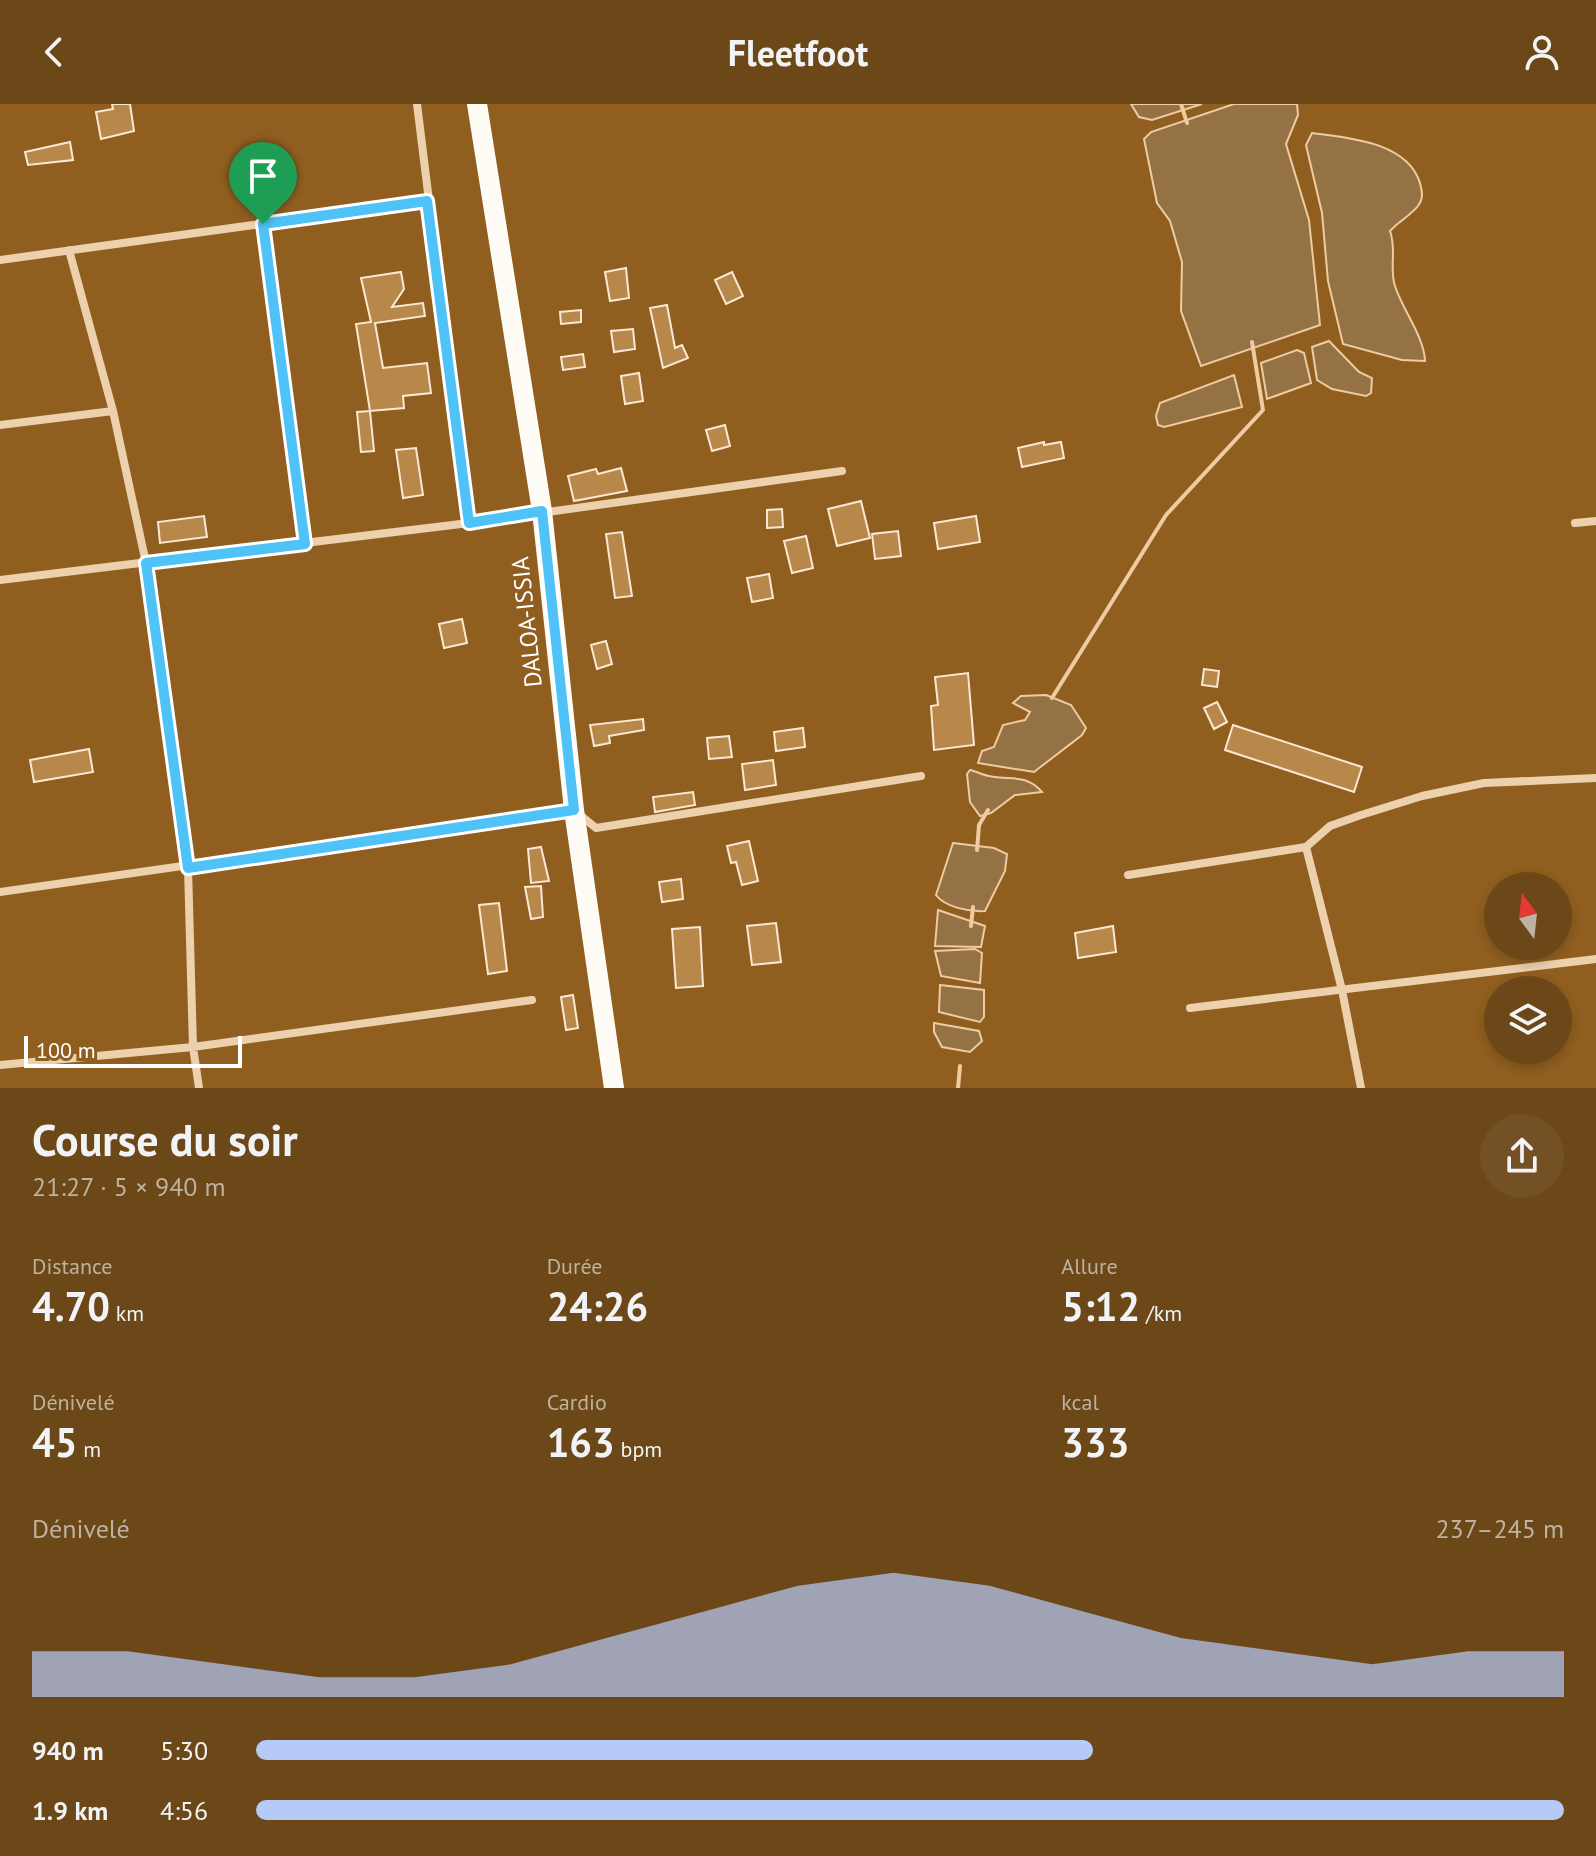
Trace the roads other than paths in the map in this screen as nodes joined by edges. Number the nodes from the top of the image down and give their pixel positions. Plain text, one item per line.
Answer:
1 (417, 104) edge
2 (477, 104) edge
3 (427, 201) junction
4 (263, 224) junction
5 (69, 250) junction
6 (0, 260) edge
7 (113, 411) junction
8 (0, 425) edge
9 (842, 471) dead end
10 (542, 511) junction
11 (1596, 521) edge
12 (469, 523) junction
13 (1575, 523) dead end
14 (305, 544) junction
15 (146, 563) junction
16 (0, 580) edge
17 (921, 776) dead end
18 (1596, 778) edge
19 (574, 810) junction
20 (1306, 847) junction
21 (188, 868) junction
22 (1128, 875) dead end
23 (0, 892) edge
24 (1596, 959) edge
25 (1342, 990) junction
26 (532, 1000) dead end
27 (1190, 1008) dead end
28 (193, 1047) junction
29 (0, 1065) edge
30 (199, 1088) edge
31 (614, 1088) edge
32 (1361, 1088) edge

1 - 3 street
2 - 10 main road, DALOA-ISSIA
3 - 4 street
3 - 12 street
4 - 5 street
4 - 14 street
5 - 6 street
5 - 7 street
7 - 8 street
7 - 15 street
9 - 10 street
10 - 12 street
10 - 19 main road, DALOA-ISSIA
11 - 13 street
12 - 14 street
14 - 15 street
15 - 16 street
15 - 21 street
17 - 19 street
18 - 20 street
19 - 21 street
19 - 31 main road, DALOA-ISSIA
20 - 22 street
20 - 25 street
21 - 23 street
21 - 28 street
24 - 25 street
25 - 27 street
25 - 32 street
26 - 28 street
28 - 29 street
28 - 30 street

